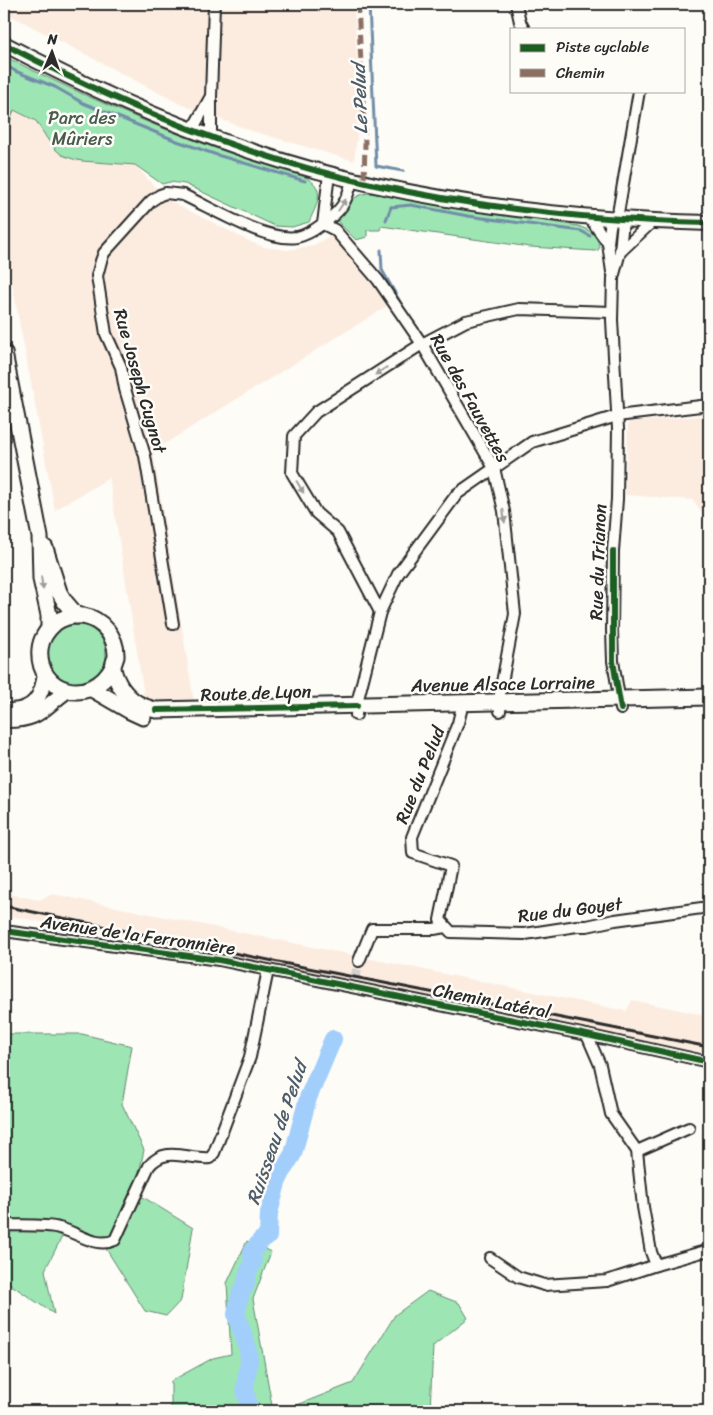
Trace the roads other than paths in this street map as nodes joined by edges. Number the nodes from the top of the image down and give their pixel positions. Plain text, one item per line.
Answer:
1 (214, 4) edge
2 (516, 4) edge
3 (523, 28) edge
4 (4, 44) edge
5 (639, 92) edge
6 (210, 97) junction
7 (192, 130) junction
8 (211, 137) junction
9 (329, 174) junction
10 (352, 180) junction
11 (589, 217) junction
12 (617, 219) junction
13 (652, 222) junction
14 (323, 224) junction
15 (709, 224) edge
16 (608, 243) junction
17 (620, 252) junction
18 (613, 278) junction
19 (612, 312) junction
20 (422, 344) junction
21 (4, 353) edge
22 (709, 405) edge
23 (617, 416) junction
24 (494, 468) junction
25 (40, 537) junction
26 (380, 612) junction
27 (78, 616) junction
28 (174, 624) dead end
29 (49, 628) junction
30 (113, 667) junction
31 (45, 674) junction
32 (92, 689) junction
33 (68, 690) junction
34 (709, 697) edge
35 (621, 704) junction
36 (500, 707) junction
37 (709, 707) edge
38 (462, 708) junction
39 (4, 711) edge
40 (357, 711) junction
41 (4, 720) edge
42 (709, 907) edge
43 (442, 924) junction
44 (4, 931) edge
45 (359, 961) tunnel mouth
46 (268, 970) junction
47 (587, 1035) junction
48 (709, 1062) edge
49 (689, 1128) dead end
50 (637, 1151) junction
51 (4, 1225) edge
52 (709, 1250) edge
53 (490, 1258) dead end
54 (656, 1265) junction

1 - 6 street
2 - 3 street
4 - 7 main road
5 - 12 street
6 - 7 street
6 - 8 street
7 - 8 main road
8 - 9 main road
9 - 10 main road
9 - 14 street
10 - 11 main road
14 -> 10 street, Rue Joseph Cugnot
11 - 12 main road
11 - 16 street
12 - 13 main road
12 - 16 street
12 - 17 street
13 - 15 main road
13 - 17 street
14 - 20 street, Rue des Fauvettes
14 - 28 street, Rue Joseph Cugnot
16 - 18 street
17 - 18 street
18 - 19 street, Rue du Trianon
19 - 20 street
19 - 23 street, Rue du Trianon
20 - 24 street, Rue des Fauvettes
20 -> 26 street
21 - 25 main road
22 - 23 street
23 - 24 street
23 - 35 street, Rue du Trianon
24 - 26 street
24 -> 36 street, Rue des Fauvettes
25 - 27 main road
25 -> 29 main road
26 - 40 street
27 - 29 main road
27 - 30 main road
29 - 31 main road
30 - 32 main road
30 - 40 main road, Route de Lyon
31 - 33 main road
31 - 39 main road
32 - 33 main road
32 - 40 main road, Route de Lyon
33 - 41 main road
34 - 35 main road, Avenue Alsace Lorraine
35 - 36 main road, Route de Lyon
35 - 37 main road, Route de Lyon
36 - 38 main road, Route de Lyon
38 - 40 main road, Route de Lyon
38 - 43 street, Rue du Pelud
42 - 43 street, Rue du Goyet
43 - 45 street, Rue du Goyet
44 - 46 street, Avenue de la Ferronnière
46 - 47 street, Chemin Latéral
46 - 51 street
47 - 48 street, Chemin Latéral
47 - 50 street
49 - 50 street
50 - 54 street
52 - 54 street
53 - 54 street

